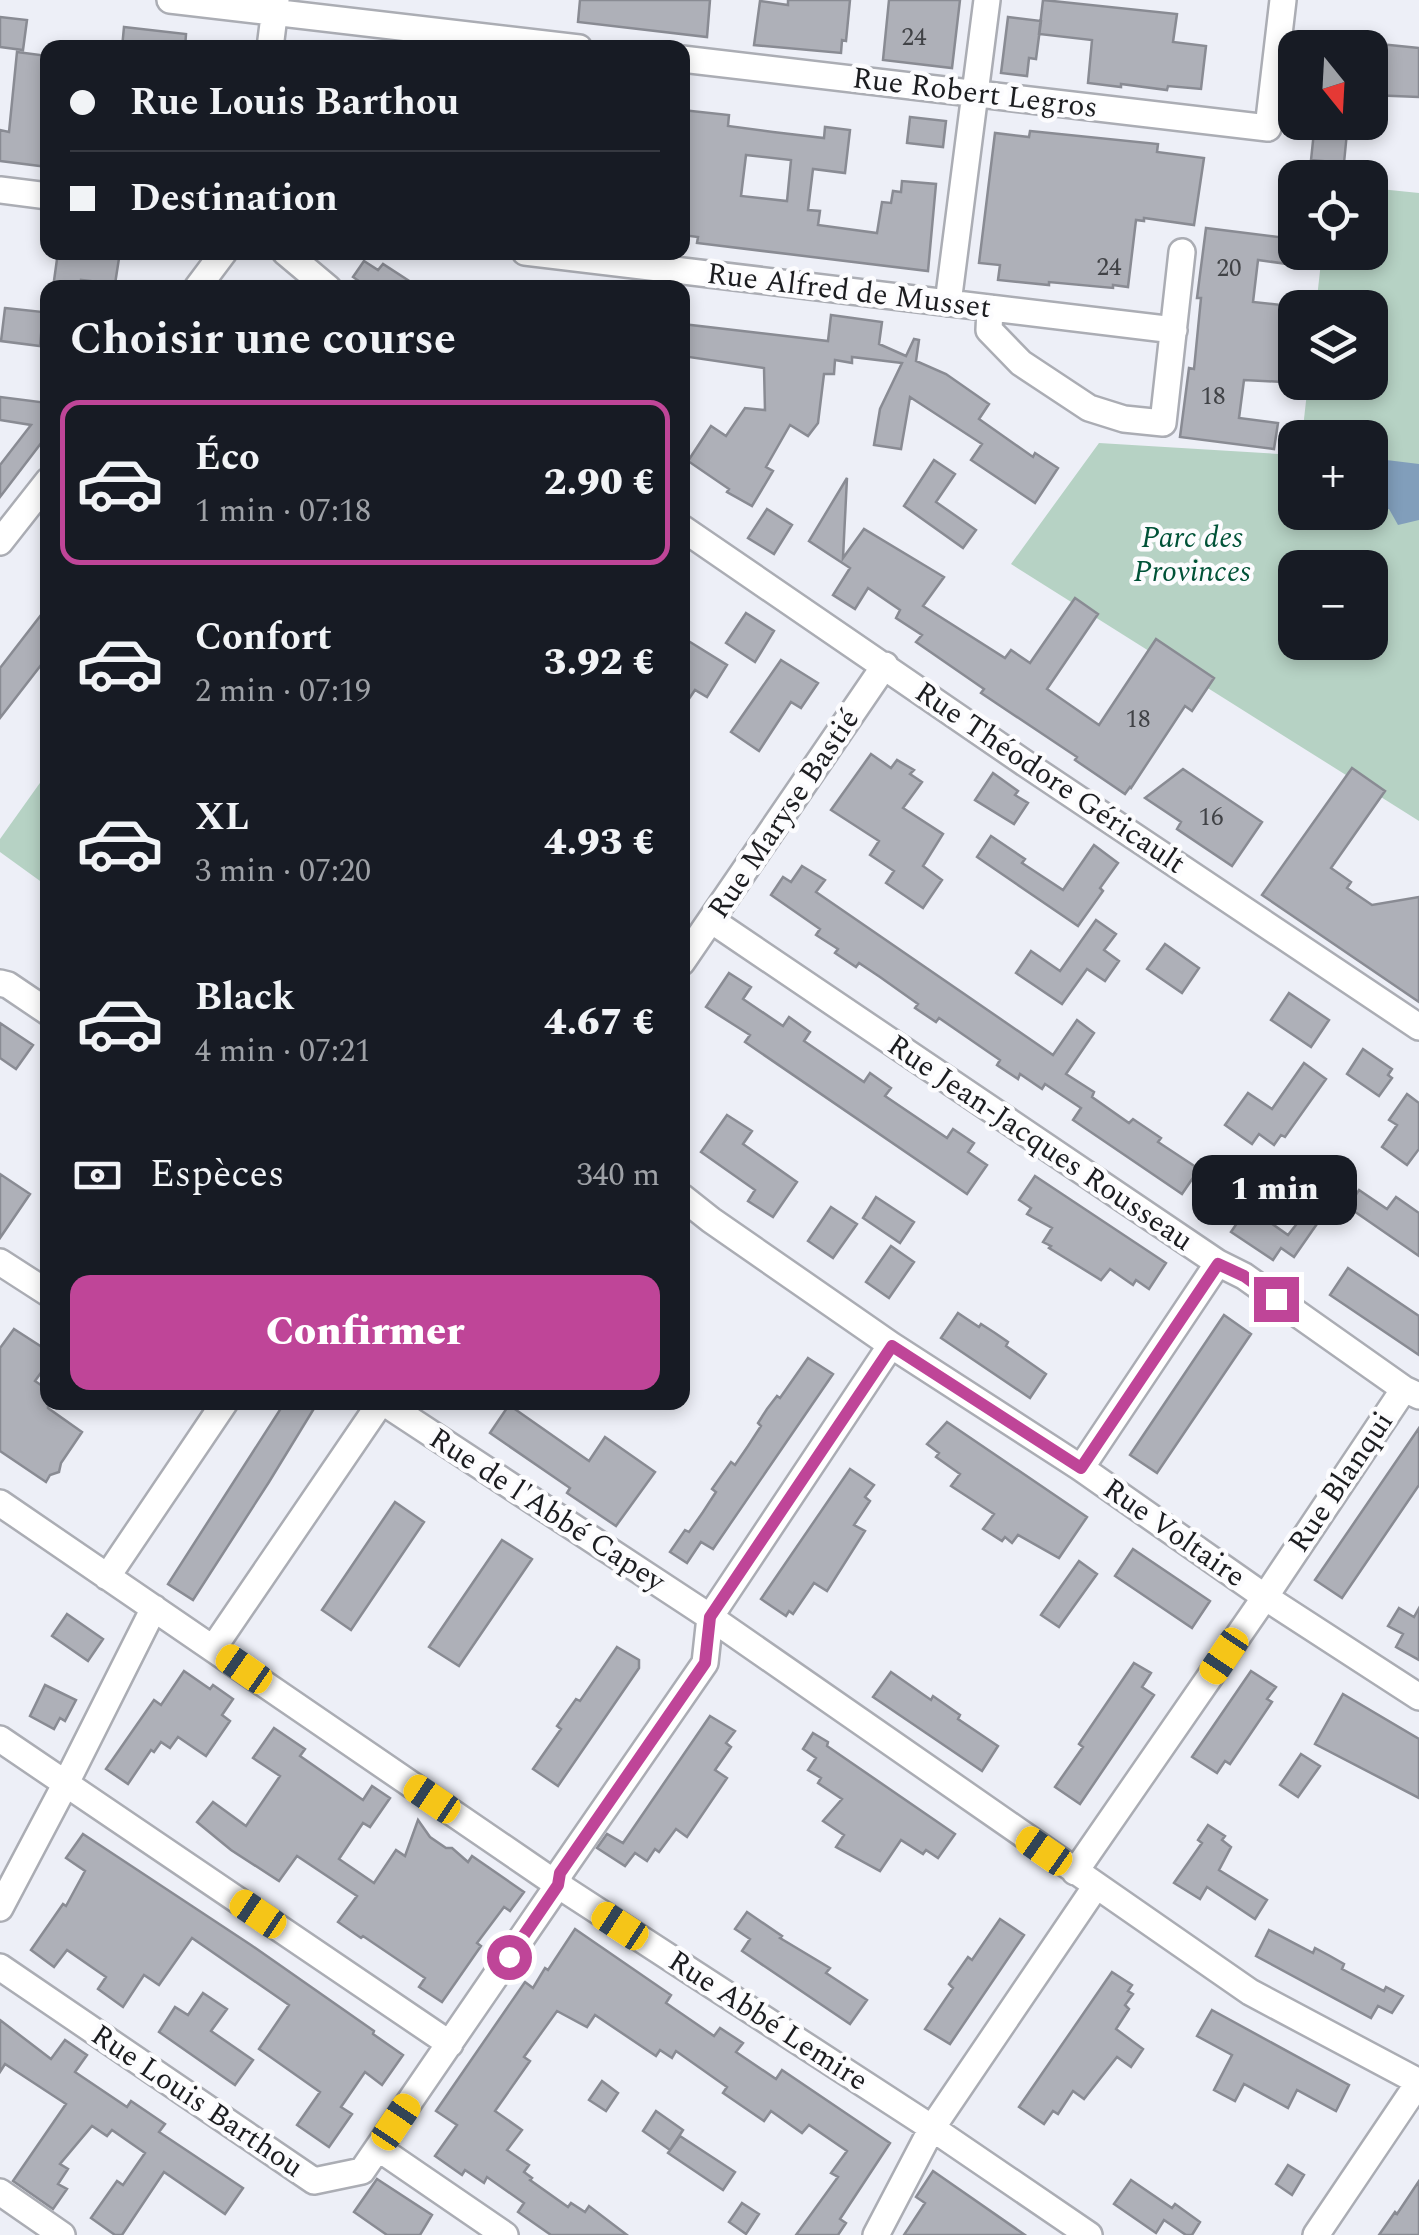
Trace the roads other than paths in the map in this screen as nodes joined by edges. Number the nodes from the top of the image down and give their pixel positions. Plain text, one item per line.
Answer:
1 (170, 0) edge
2 (987, 0) edge
3 (1283, 0) edge
4 (275, 6) edge
5 (271, 40) edge
6 (521, 40) edge
7 (690, 61) edge
8 (976, 94) junction
9 (0, 190) edge
10 (40, 195) edge
11 (1182, 252) dead end
12 (295, 260) edge
13 (592, 260) edge
14 (318, 280) edge
15 (948, 302) junction
16 (990, 308) junction
17 (1174, 330) junction
18 (40, 490) edge
19 (3, 533) edge
20 (690, 533) edge
21 (886, 665) junction
22 (711, 920) junction
23 (690, 950) edge
24 (0, 983) edge
25 (40, 1007) edge
26 (1419, 1027) edge
27 (690, 1203) edge
28 (0, 1262) edge
29 (1218, 1264) junction
30 (40, 1289) edge
31 (892, 1346) junction
32 (1411, 1392) edge
33 (219, 1410) edge
34 (377, 1410) edge
35 (394, 1410) edge
36 (1081, 1468) junction
37 (0, 1503) edge
38 (107, 1577) junction
39 (1265, 1597) junction
40 (154, 1608) junction
41 (710, 1617) junction
42 (214, 1647) junction
43 (1419, 1697) edge
44 (0, 1740) edge
45 (66, 1783) junction
46 (1085, 1879) junction
47 (558, 1885) junction
48 (0, 1908) edge
49 (0, 1967) edge
50 (450, 2044) junction
51 (1419, 2082) edge
52 (932, 2128) junction
53 (378, 2148) junction
54 (0, 2192) edge
55 (62, 2235) edge
56 (505, 2235) edge
57 (876, 2235) edge
58 (1089, 2235) edge
59 (1316, 2235) edge

1 - 4 street
2 - 8 street
3 - 8 street, Rue Robert Legros
4 - 5 street
4 - 6 street
7 - 8 street, Rue Robert Legros
8 - 15 street
9 - 10 street
11 - 17 street
12 - 14 street
13 - 15 street, Rue Alfred de Musset
15 - 16 street, Rue Alfred de Musset
16 - 17 street, Rue Alfred de Musset
16 - 17 street
18 - 19 street
20 - 21 street, Rue Théodore Géricault
21 - 22 street, Rue Maryse Bastié
21 - 26 street, Rue Théodore Géricault
22 - 23 street, Rue Maryse Bastié
22 - 29 street, Rue Jean-Jacques Rousseau
24 - 25 street
27 - 31 street, Rue Voltaire
28 - 30 street
29 - 32 street, Rue Jean-Jacques Rousseau
29 - 36 street
31 - 36 street, Rue Voltaire
31 - 41 street
32 - 39 street, Rue Blanqui
33 - 38 street
34 - 42 street
35 - 41 street, Rue de l'Abbé Capey
36 - 39 street, Rue Voltaire
37 - 38 street, Rue Abbé Lemire
38 - 40 street, Rue Abbé Lemire
39 - 43 street, Rue Voltaire
39 - 46 street, Rue Blanqui
40 - 42 street, Rue Abbé Lemire
40 - 45 street
41 - 46 street, Rue de l'Abbé Capey
41 - 47 street, Rue Louis Barthou
42 - 47 street, Rue Abbé Lemire
44 - 45 street
45 - 48 street
45 - 50 street
46 - 51 street, Rue de l'Abbé Capey
46 - 52 street, Rue Blanqui
47 - 50 street, Rue Louis Barthou
47 - 52 street, Rue Abbé Lemire
49 - 53 street, Rue Louis Barthou
50 - 53 street, Rue Louis Barthou
51 - 59 street
52 - 57 street, Rue Blanqui
52 - 58 street, Rue Abbé Lemire
53 - 56 street
54 - 55 street

